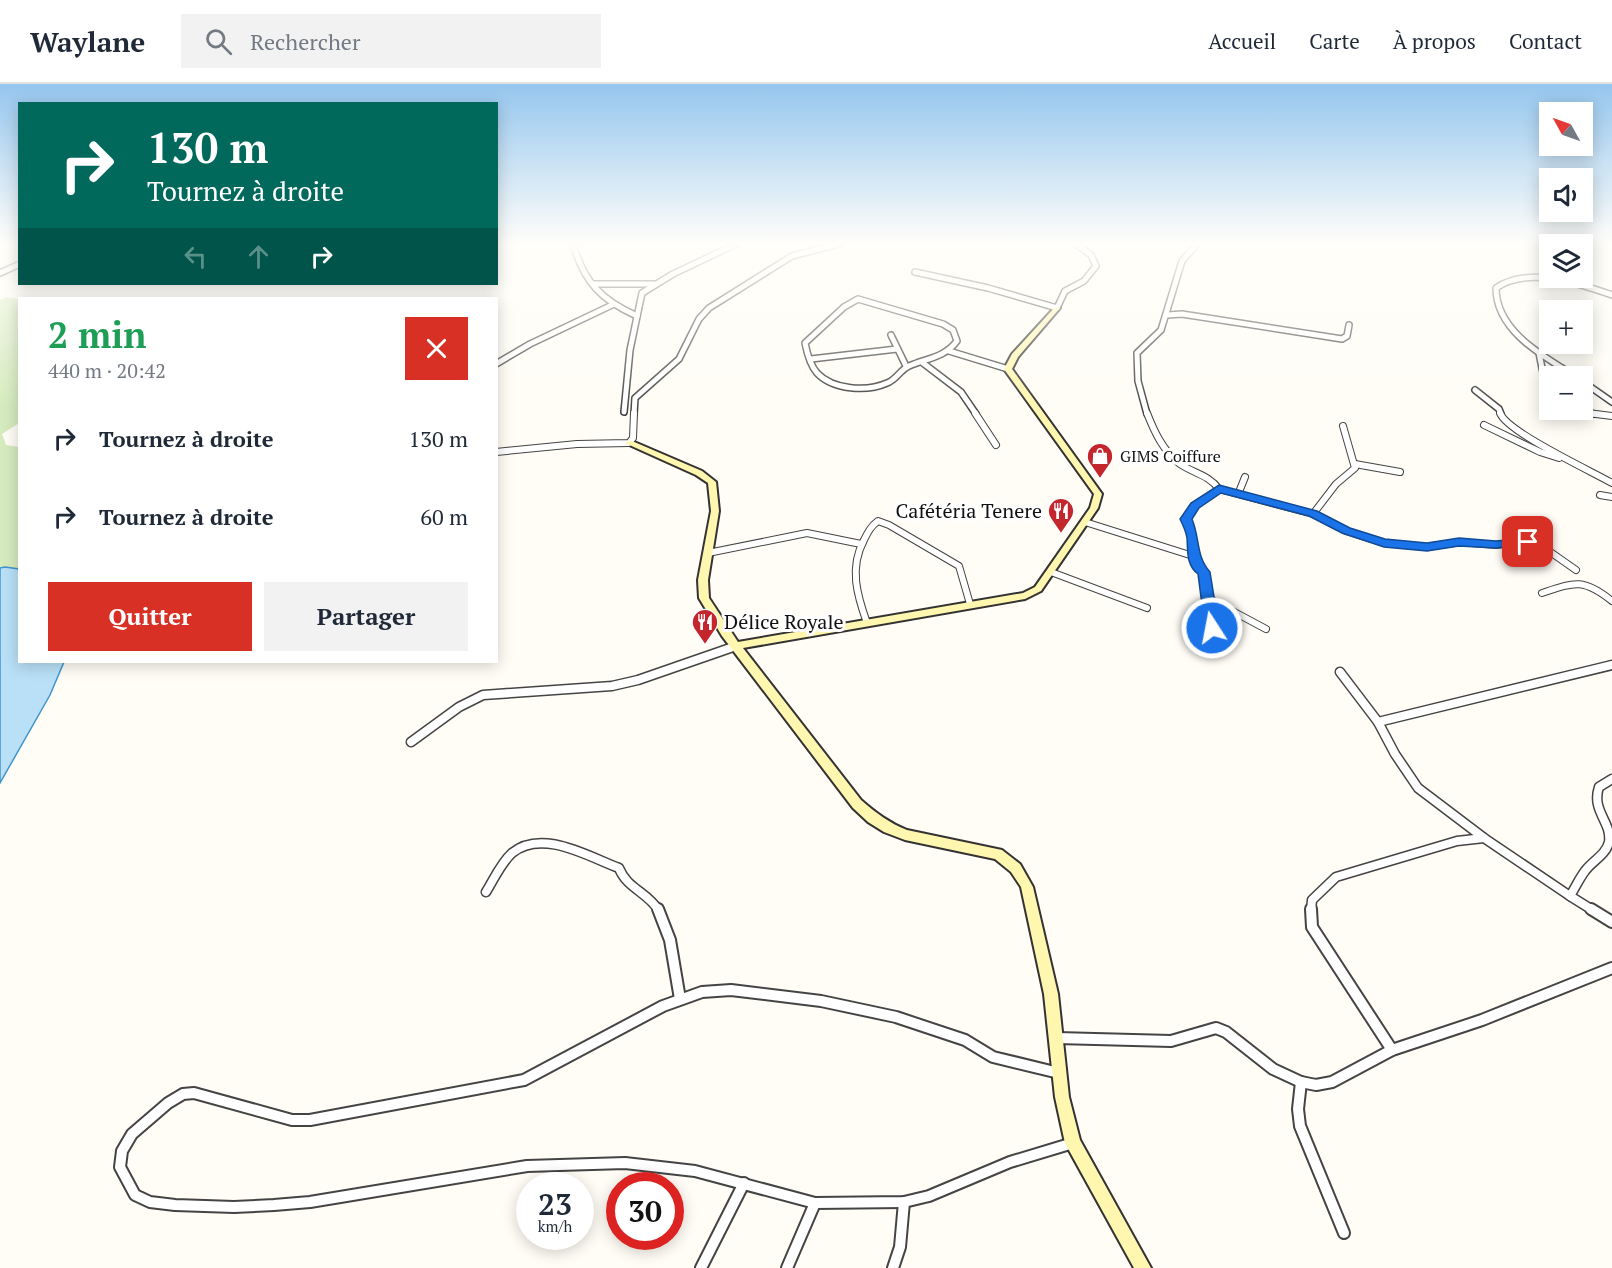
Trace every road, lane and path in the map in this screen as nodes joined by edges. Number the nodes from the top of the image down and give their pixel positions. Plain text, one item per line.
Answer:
1 (607, 299) edge
2 (640, 299) edge
3 (724, 299) edge
4 (857, 299) edge
5 (859, 299) edge
6 (1027, 299) edge
7 (1061, 299) edge
8 (1172, 299) edge
9 (1495, 299) edge
10 (612, 305) junction
11 (1057, 308) junction
12 (1168, 315) junction
13 (637, 316) junction
14 (1349, 325) dead end
15 (891, 335) dead end
16 (897, 349) junction
17 (949, 351) junction
18 (1539, 353) edge
19 (1541, 354) edge
20 (811, 359) junction
21 (498, 363) edge
22 (923, 363) junction
23 (906, 366) junction
24 (1559, 366) edge
25 (1008, 369) junction
26 (1593, 389) edge
27 (1612, 402) edge
28 (1499, 409) dead end
29 (624, 412) dead end
30 (1593, 414) edge
31 (1612, 416) edge
32 (1484, 425) dead end
33 (1343, 426) dead end
34 (629, 443) junction
35 (996, 445) dead end
36 (498, 452) edge
37 (1569, 460) junction
38 (1355, 464) junction
39 (1400, 472) dead end
40 (1245, 477) dead end
41 (1612, 483) edge
42 (1219, 489) junction
43 (1239, 492) junction
44 (1600, 495) dead end
45 (1612, 496) edge
46 (1313, 514) junction
47 (1085, 522) junction
48 (861, 544) junction
49 (708, 553) junction
50 (1193, 556) junction
51 (1576, 570) dead end
52 (1051, 572) junction
53 (1542, 593) dead end
54 (1206, 597) junction
55 (1612, 601) edge
56 (970, 604) junction
57 (1147, 608) dead end
58 (867, 623) junction
59 (1212, 628) dead end
60 (1266, 629) dead end
61 (736, 646) junction
62 (1612, 665) edge
63 (1340, 672) dead end
64 (1378, 722) junction
65 (411, 742) dead end
66 (1612, 778) edge
67 (1484, 838) junction
68 (486, 892) dead end
69 (1570, 896) junction
70 (1612, 922) edge
71 (1612, 968) edge
72 (680, 999) junction
73 (1057, 1038) junction
74 (1392, 1050) junction
75 (1059, 1073) junction
76 (1302, 1082) junction
77 (1073, 1143) junction
78 (744, 1183) junction
79 (904, 1202) junction
80 (815, 1203) junction
81 (1344, 1233) dead end
82 (701, 1268) edge
83 (787, 1268) edge
84 (893, 1268) edge
85 (1143, 1268) edge

1 - 10 street
2 - 13 street
3 - 34 street
4 - 20 street
5 - 17 street
6 - 11 street
7 - 11 street
8 - 12 street
9 - 18 street
10 - 13 street
10 - 21 street
11 - 25 street
12 - 14 street
12 - 42 street
13 - 29 street
15 - 16 street
16 - 20 street
16 - 23 street
17 - 22 street
17 - 25 street
19 - 24 street
20 - 23 street
22 - 23 street
22 - 35 street
25 - 47 street
26 - 27 street
28 - 37 street
30 - 31 street
32 - 37 street
33 - 38 street
34 - 36 street
34 - 49 street
37 - 41 street
38 - 39 street
38 - 46 street
40 - 43 street
42 - 43 street
42 - 50 street
43 - 46 street
44 - 45 street
46 - 51 street
47 - 50 street
47 - 52 street
48 - 49 street
48 - 56 street
48 - 58 street
49 - 61 street
50 - 54 street
52 - 56 street
52 - 57 street
53 - 55 street
54 - 59 street
54 - 60 street
56 - 58 street
58 - 61 street
61 - 65 street
61 - 73 street
62 - 64 street
63 - 64 street
64 - 67 street
66 - 69 street
67 - 69 street
67 - 74 street
68 - 72 street
69 - 70 street
71 - 74 street
72 - 75 street
72 - 78 street
73 - 75 street
73 - 76 street
74 - 76 street
75 - 77 street
76 - 81 street
77 - 79 street
77 - 85 street
78 - 80 street
78 - 82 street
79 - 80 street
79 - 84 street
80 - 83 street

